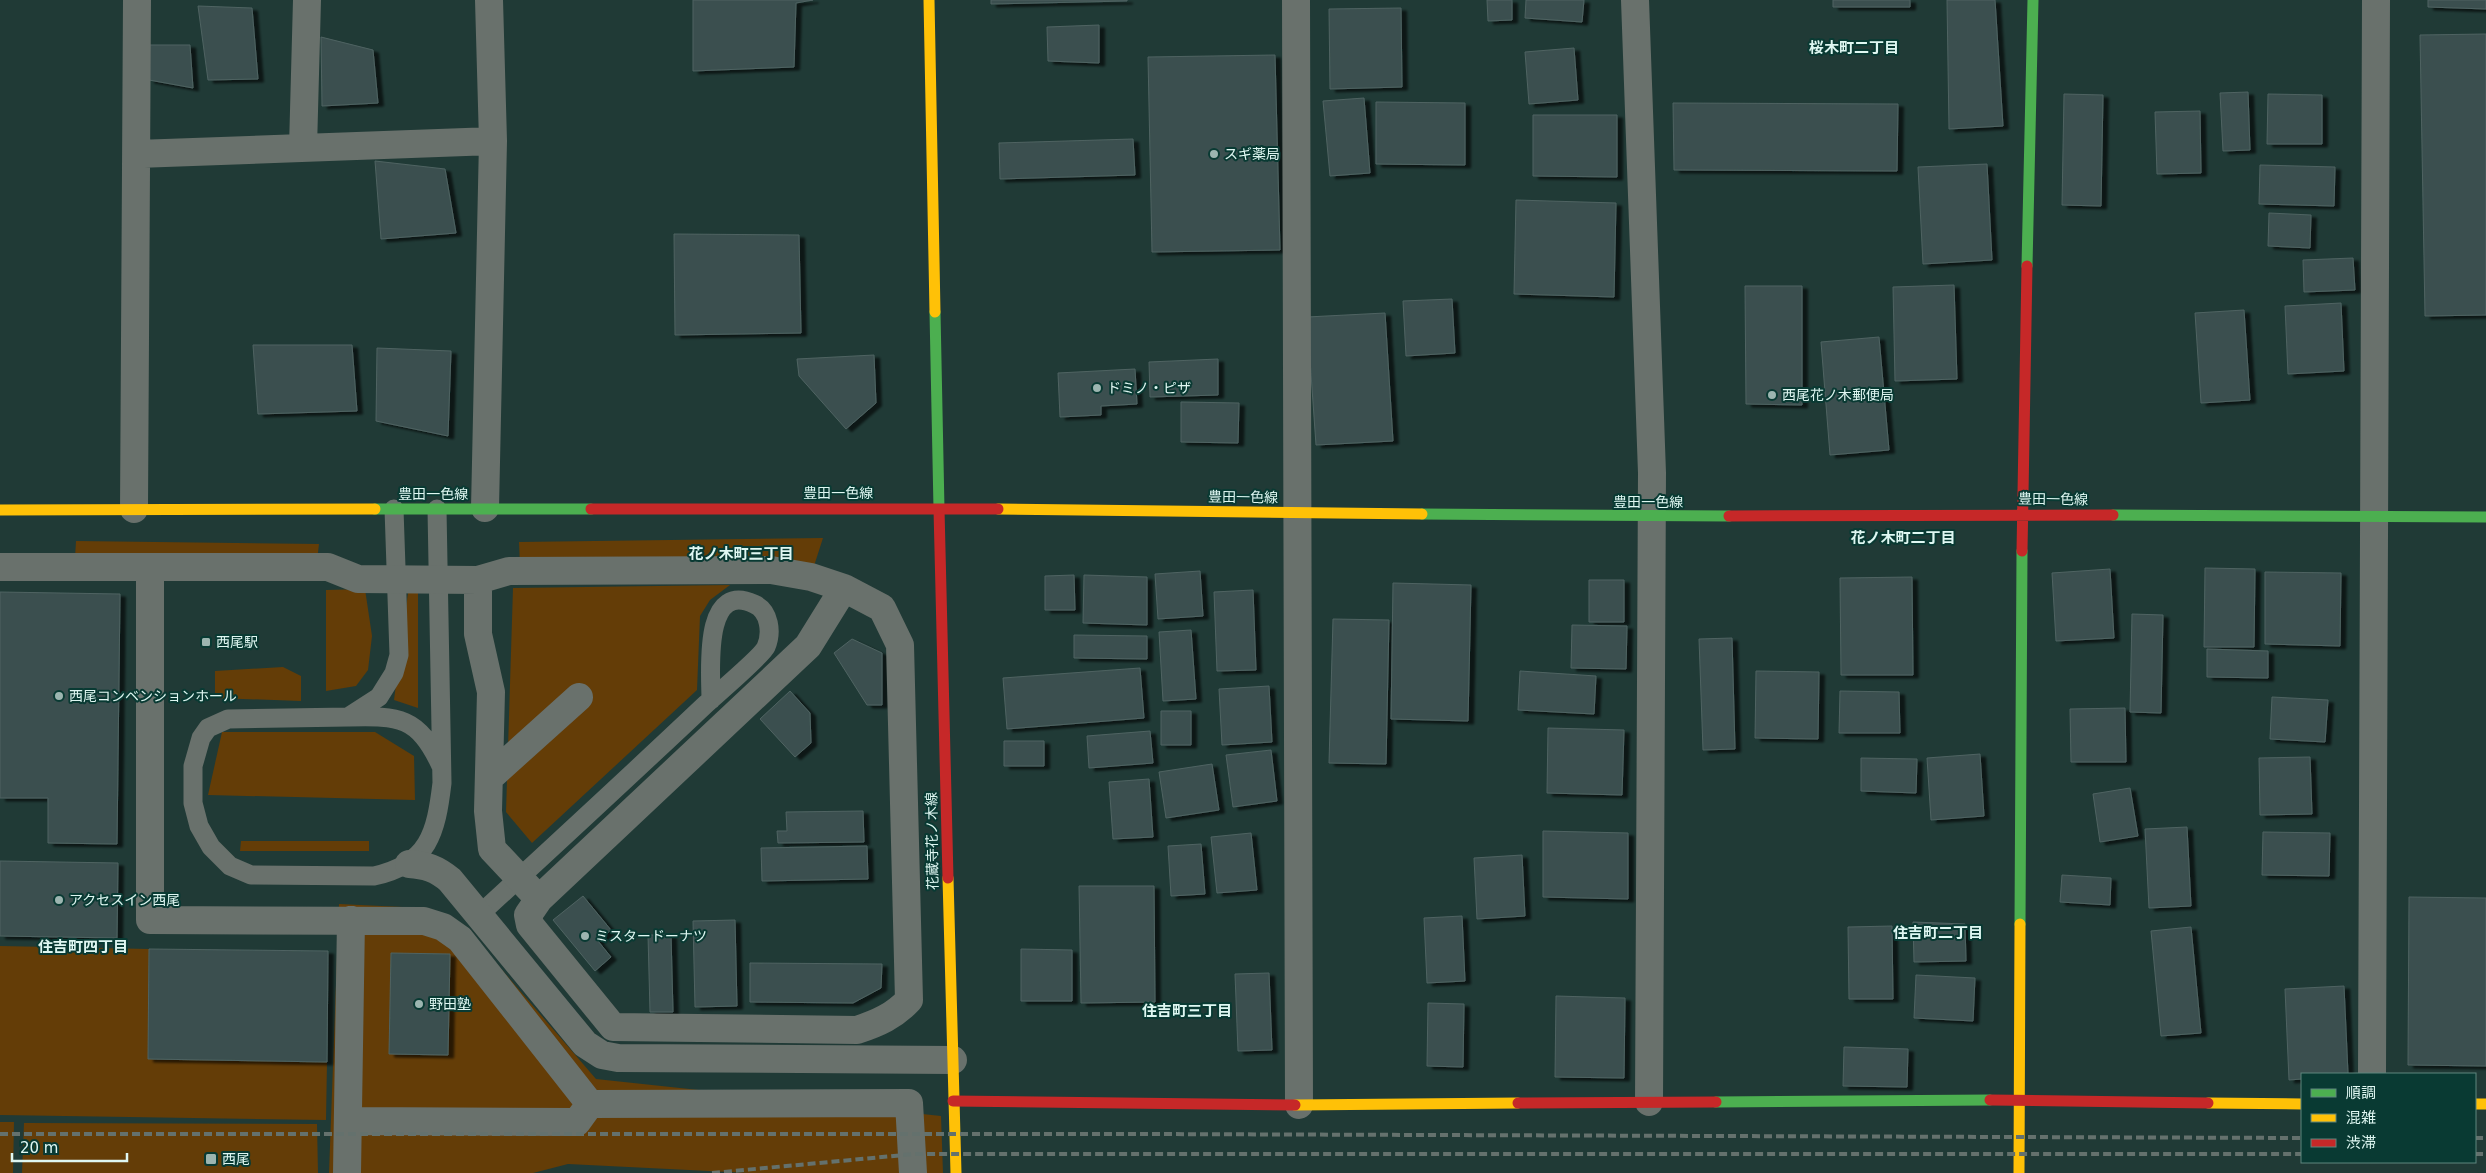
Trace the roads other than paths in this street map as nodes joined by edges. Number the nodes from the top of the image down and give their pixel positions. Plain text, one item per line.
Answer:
1 (137, 0) edge
2 (308, 0) edge
3 (489, 0) edge
4 (929, 0) edge
5 (1296, 0) edge
6 (1635, 0) edge
7 (2033, 0) edge
8 (2376, 0) edge
9 (493, 141) junction
10 (303, 148) junction
11 (137, 154) junction
12 (485, 508) junction
13 (939, 508) junction
14 (134, 509) junction
15 (394, 509) junction
16 (437, 509) junction
17 (0, 510) edge
18 (1299, 513) junction
19 (2022, 514) junction
20 (1652, 517) junction
21 (2486, 517) edge
22 (2376, 518) junction
23 (0, 567) edge
24 (150, 568) junction
25 (396, 580) junction
26 (438, 580) junction
27 (478, 580) junction
28 (844, 588) junction
29 (579, 697) dead end
30 (711, 700) junction
31 (348, 717) junction
32 (442, 769) junction
33 (489, 778) junction
34 (409, 864) junction
35 (520, 878) junction
36 (540, 899) junction
37 (480, 915) junction
38 (351, 920) junction
39 (953, 1060) junction
40 (2372, 1073) edge
41 (2020, 1100) junction
42 (953, 1101) junction
43 (1649, 1102) junction
44 (590, 1104) junction
45 (2301, 1104) edge
46 (1299, 1105) junction
47 (348, 1121) junction
48 (347, 1173) edge
49 (913, 1173) edge
50 (956, 1173) edge
51 (2019, 1173) edge

1 - 11 street
2 - 10 street
3 - 9 street
4 - 13 main road, 花蔵寺花ノ木線
5 - 18 street
6 - 20 street
7 - 19 main road
8 - 22 street
9 - 10 street
9 - 12 street
10 - 11 street
11 - 14 street
12 - 13 main road, 豊田一色線
12 - 16 main road, 豊田一色線
13 - 18 main road, 豊田一色線
13 - 39 main road, 花蔵寺花ノ木線
14 - 15 main road, 豊田一色線
14 - 17 main road, 豊田一色線
15 - 16 main road, 豊田一色線
15 - 25 lane
16 - 26 lane
18 - 20 main road, 豊田一色線
18 - 46 street
19 - 20 main road, 豊田一色線
19 - 22 main road, 豊田一色線
19 - 41 main road
20 - 43 street
21 - 22 main road, 豊田一色線
22 - 40 street
23 - 24 street
24 - 25 street
24 - 38 street
25 - 26 street
25 - 31 lane
26 - 27 street
26 - 32 lane
27 - 28 street
27 - 33 street
28 - 36 street
28 - 36 street
29 - 33 street
30 - 30 lane
30 - 35 lane
31 - 32 lane
31 - 34 lane
32 - 34 lane
33 - 35 street
34 - 37 street
35 - 36 street
35 - 37 lane
37 - 39 street
38 - 44 street
38 - 47 street
39 - 42 main road, 花蔵寺花ノ木線
41 - 43 main road
41 - 45 main road
41 - 51 main road
42 - 46 main road
42 - 50 main road, 花蔵寺花ノ木線
43 - 46 main road
44 - 47 street
44 - 49 street
47 - 48 street

